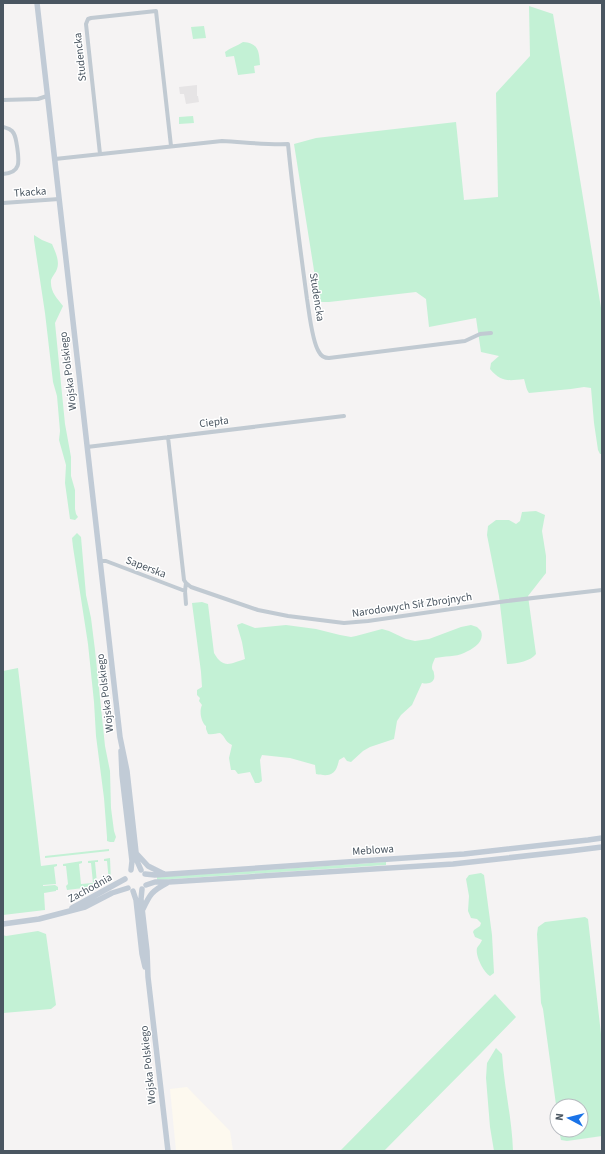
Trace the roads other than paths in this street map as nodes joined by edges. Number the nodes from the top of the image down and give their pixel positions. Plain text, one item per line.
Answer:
1 (37, 3) edge
2 (47, 96) junction
3 (3, 100) edge
4 (3, 127) edge
5 (171, 146) junction
6 (100, 154) junction
7 (55, 159) junction
8 (3, 174) edge
9 (59, 199) junction
10 (3, 204) edge
11 (491, 333) dead end
12 (344, 416) dead end
13 (168, 437) junction
14 (87, 447) junction
15 (100, 561) junction
16 (186, 583) junction
17 (602, 590) edge
18 (185, 591) junction
19 (186, 604) dead end
20 (120, 737) junction
21 (602, 838) edge
22 (602, 847) edge
23 (136, 853) junction
24 (131, 870) junction
25 (143, 872) junction
26 (164, 874) junction
27 (125, 879) junction
28 (169, 882) junction
29 (144, 887) junction
30 (131, 889) junction
31 (143, 909) junction
32 (63, 913) junction
33 (3, 924) edge
34 (148, 977) junction
35 (168, 1151) edge

1 - 2 main road, Wojska Polskiego
2 - 3 street
2 - 7 main road, Wojska Polskiego
4 - 8 street
5 - 6 street, Studencka
5 - 6 street, Studencka
5 - 11 street, Studencka
6 - 7 street, Studencka
7 - 9 main road, Wojska Polskiego
9 - 10 street, Tkacka
9 - 14 main road, Wojska Polskiego
12 - 13 street, Ciepła
13 - 14 street, Ciepła
13 - 16 street
14 - 15 main road, Wojska Polskiego
15 - 18 street, Saperska
15 - 20 main road, Wojska Polskiego
16 - 17 street, Narodowych Sił Zbrojnych
16 - 18 street
18 - 19 street
20 - 23 main road, Wojska Polskiego
20 - 24 main road, Wojska Polskiego
21 - 26 main road, Meblowa
22 - 28 main road, Meblowa
23 - 25 main road, Wojska Polskiego
23 - 26 main road
24 - 25 main road
24 - 27 main road
25 - 26 main road, Meblowa
25 - 29 main road
27 - 30 main road
27 - 32 main road, Zachodnia
28 - 29 main road, Meblowa
28 - 31 main road
29 - 30 main road
29 - 31 main road, Wojska Polskiego
30 - 32 main road, Zachodnia
30 - 34 main road, Wojska Polskiego
31 - 34 main road, Wojska Polskiego
32 - 33 main road, Zachodnia
34 - 35 main road, Wojska Polskiego

